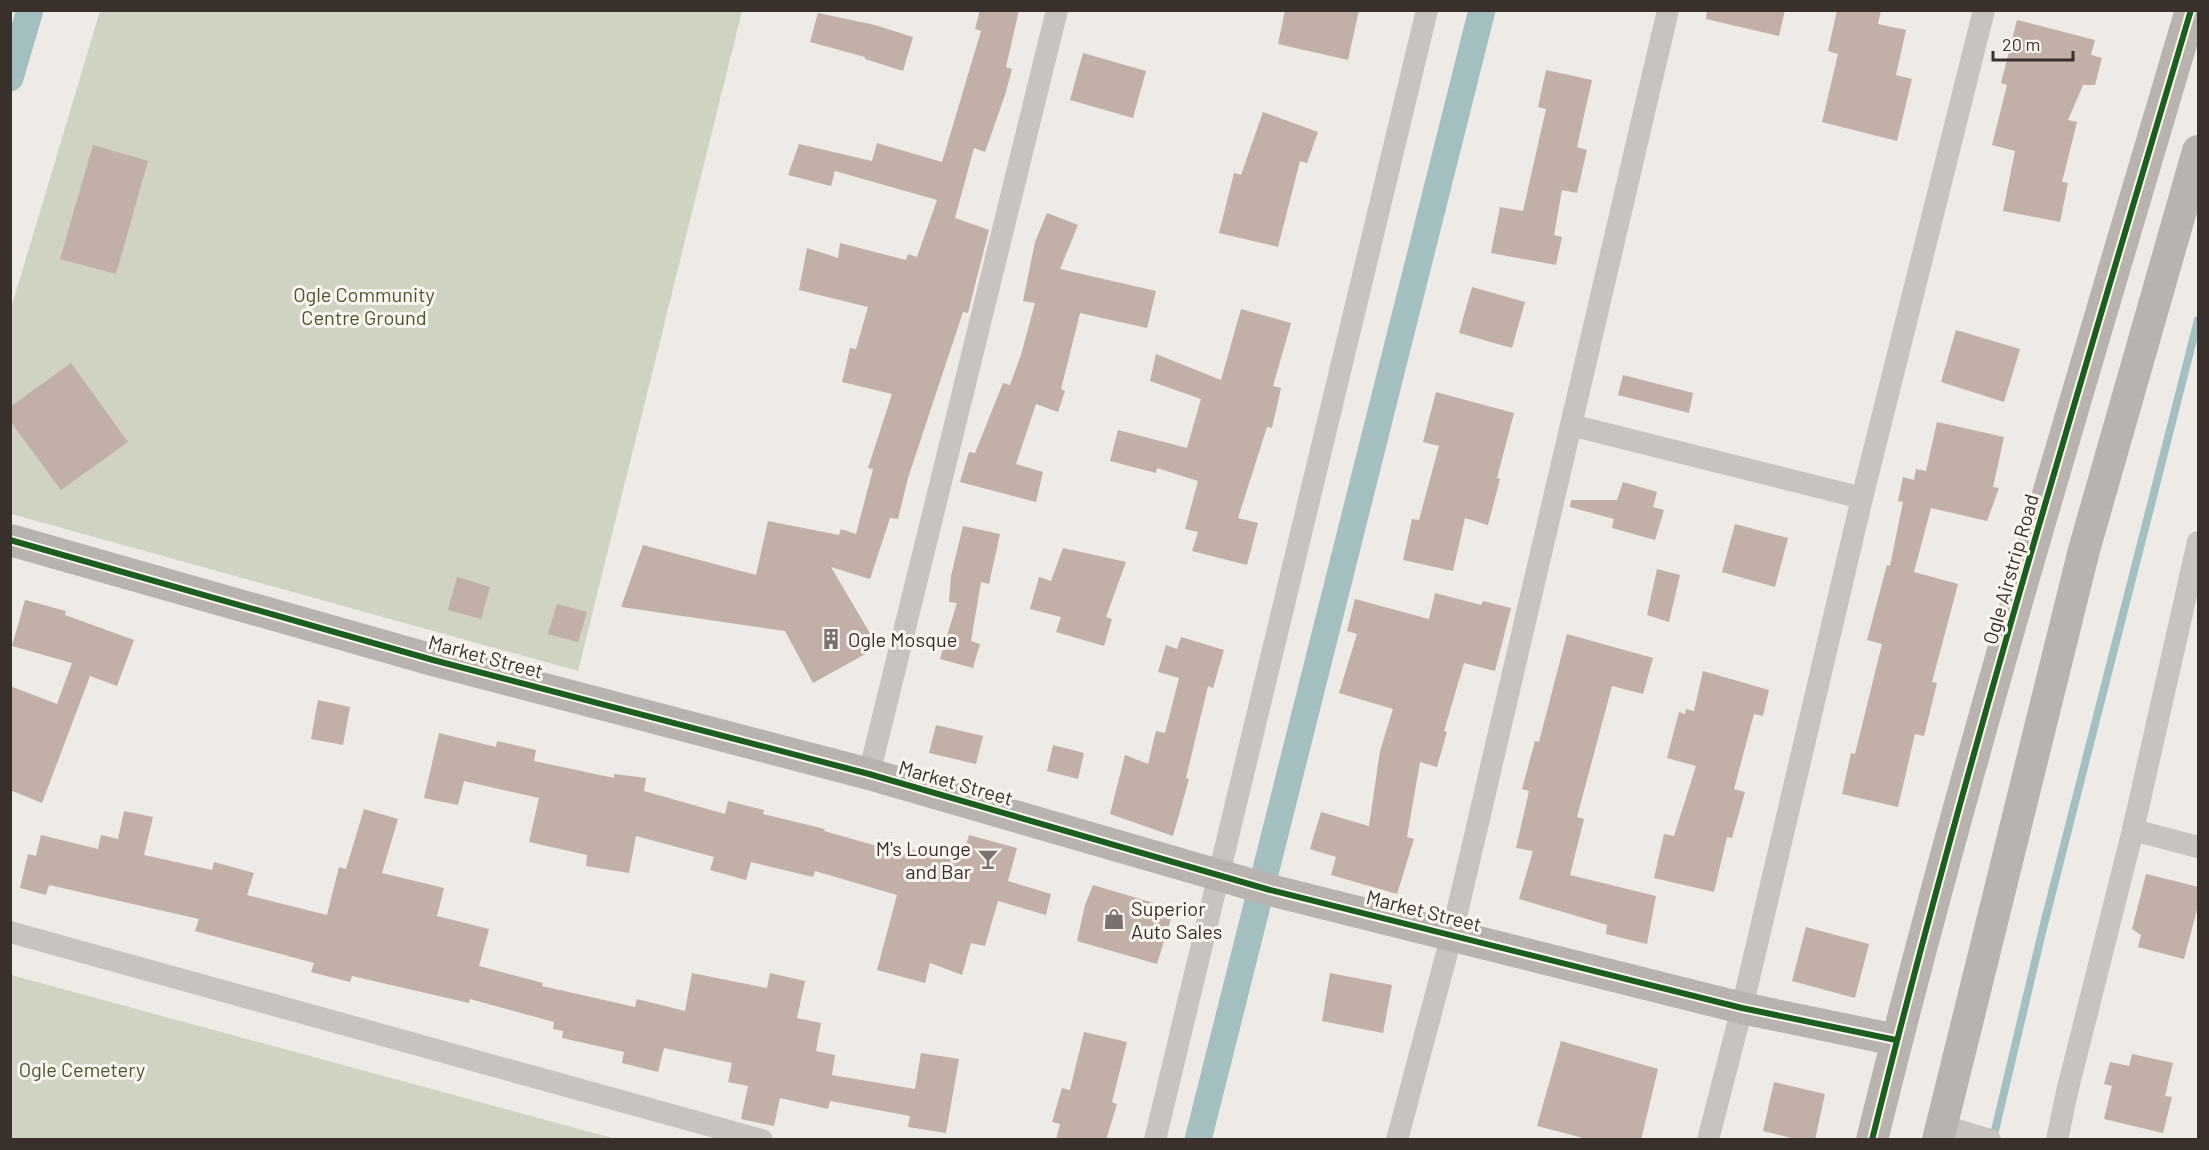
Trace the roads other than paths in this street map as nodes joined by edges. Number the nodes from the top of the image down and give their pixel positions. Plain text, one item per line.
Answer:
1 (1057, 10) edge
2 (1427, 10) edge
3 (1668, 10) edge
4 (1984, 10) edge
5 (2191, 10) edge
6 (2199, 151) edge
7 (1571, 425) junction
8 (1862, 498) junction
9 (10, 540) edge
10 (2199, 542) edge
11 (869, 774) junction
12 (2133, 830) junction
13 (2199, 847) edge
14 (1229, 877) junction
15 (10, 932) edge
16 (1452, 934) junction
17 (1742, 1008) junction
18 (1896, 1040) junction
19 (1945, 1132) edge
20 (762, 1140) edge
21 (1155, 1140) edge
22 (1396, 1140) edge
23 (1708, 1140) edge
24 (1872, 1140) edge
25 (1990, 1140) edge
26 (2057, 1140) edge

1 - 11 street
2 - 14 street
3 - 7 street
4 - 8 street
5 - 18 street, Ogle Airstrip Road
6 - 19 street
7 - 8 street
7 - 16 street
8 - 17 street
9 - 11 street, Market Street
10 - 12 street
11 - 14 street, Market Street
12 - 13 street
12 - 26 street
14 - 16 street, Market Street
14 - 21 street
15 - 20 street
16 - 17 street, Market Street
16 - 22 street
17 - 18 street, Market Street
17 - 23 street
18 - 24 street, Ogle Airstrip Road
19 - 25 street

